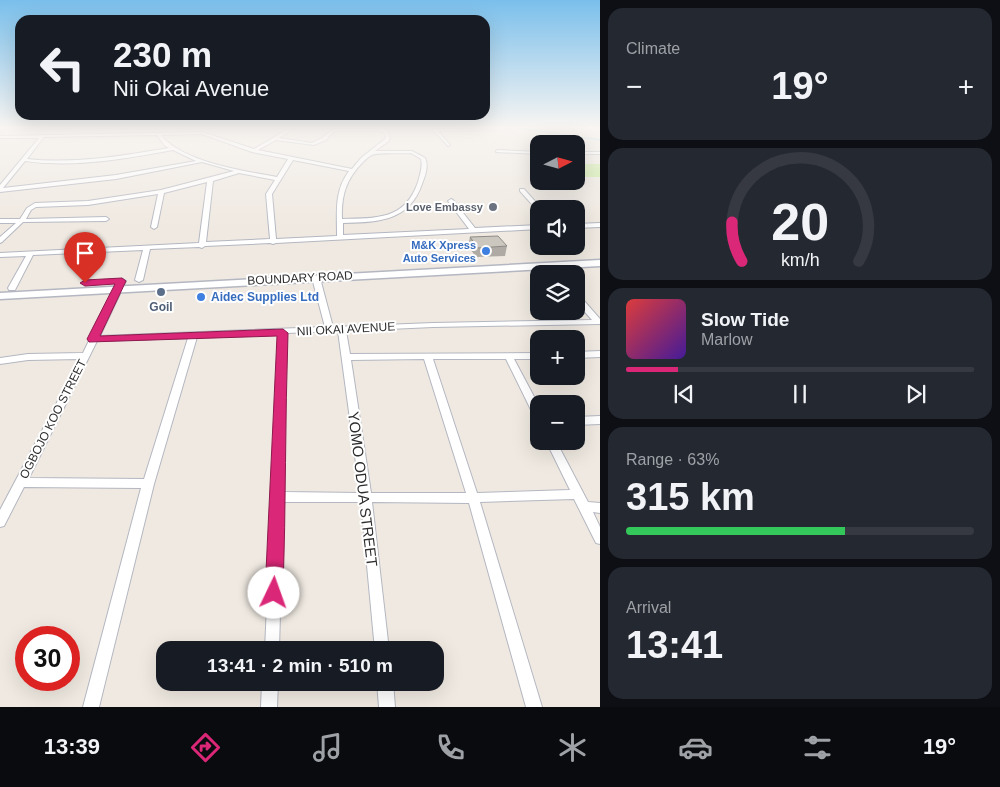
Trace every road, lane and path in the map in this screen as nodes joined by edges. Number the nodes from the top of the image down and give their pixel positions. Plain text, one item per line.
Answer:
1 (33, 161) edge
2 (202, 161) joint
3 (290, 161) edge
4 (302, 161) edge
5 (362, 161) edge
6 (424, 161) edge
7 (23, 162) joint
8 (351, 170) junction
9 (238, 172) junction
10 (277, 179) junction
11 (210, 180) junction
12 (0, 189) edge
13 (522, 190) dead end
14 (160, 192) junction
15 (531, 200) edge
16 (451, 201) dead end
17 (22, 220) junction
18 (106, 220) dead end
19 (340, 220) junction
20 (0, 221) edge
21 (600, 225) edge
22 (585, 226) edge
23 (154, 227) dead end
24 (530, 227) edge
25 (473, 230) junction
26 (340, 238) junction
27 (0, 241) edge
28 (273, 242) junction
29 (202, 246) junction
30 (147, 248) junction
31 (30, 254) junction
32 (0, 255) edge
33 (600, 256) edge
34 (600, 263) edge
35 (585, 265) edge
36 (530, 271) edge
37 (316, 278) junction
38 (139, 280) junction
39 (120, 284) junction
40 (0, 288) edge
41 (12, 288) junction
42 (0, 296) edge
43 (585, 307) edge
44 (599, 322) edge
45 (342, 329) junction
46 (330, 330) junction
47 (283, 333) junction
48 (193, 336) junction
49 (92, 339) junction
50 (600, 354) edge
51 (585, 355) edge
52 (86, 356) junction
53 (509, 356) junction
54 (530, 356) edge
55 (345, 357) junction
56 (428, 357) junction
57 (0, 361) edge
58 (530, 398) edge
59 (585, 420) edge
60 (600, 420) edge
61 (555, 450) edge
62 (20, 482) junction
63 (148, 484) junction
64 (577, 494) junction
65 (278, 497) junction
66 (366, 497) junction
67 (473, 498) junction
68 (584, 507) junction
69 (600, 508) edge
70 (0, 522) edge
71 (600, 539) edge
72 (272, 641) edge
73 (381, 641) edge
74 (270, 691) edge
75 (386, 691) edge
76 (91, 707) edge
77 (269, 707) edge
78 (387, 707) edge
79 (534, 707) edge

1 - 7 street
2 - 9 street
2 - 12 street
3 - 10 street
4 - 8 street
5 - 8 street
6 - 19 street
7 - 12 street
8 - 19 street
9 - 10 street
9 - 11 street
10 - 28 street
11 - 14 street
11 - 29 street
13 - 15 street
14 - 17 street
14 - 23 street
16 - 25 street
17 - 18 street
17 - 20 street
17 - 27 street
19 - 26 street
21 - 22 street
24 - 25 street
25 - 26 street
26 - 28 street
28 - 29 street
29 - 30 street
30 - 31 street
30 - 38 street
31 - 32 street
31 - 41 street
33 - 38 main road, BOUNDARY ROAD
34 - 35 main road, BOUNDARY ROAD
36 - 37 main road, BOUNDARY ROAD
37 - 39 main road, BOUNDARY ROAD
37 - 46 street
38 - 39 main road, BOUNDARY ROAD
39 - 41 main road, BOUNDARY ROAD
39 - 42 main road, BOUNDARY ROAD
39 - 49 street, OGBOJO KOO STREET
40 - 41 main road, BOUNDARY ROAD
43 - 44 street
44 - 45 street, NII OKAI AVENUE
45 - 46 street, NII OKAI AVENUE
45 - 55 street, YOMO ODUA STREET
46 - 47 street, NII OKAI AVENUE
47 - 48 street, NII OKAI AVENUE
47 - 65 street
48 - 49 street, NII OKAI AVENUE
48 - 63 street
49 - 52 street, OGBOJO KOO STREET
50 - 51 street
52 - 57 street
52 - 62 street, OGBOJO KOO STREET
53 - 54 street
53 - 56 street
53 - 58 street
55 - 56 street
55 - 66 street, YOMO ODUA STREET
56 - 67 street
59 - 60 street
61 - 64 street
62 - 63 street
62 - 70 street, OGBOJO KOO STREET
63 - 76 street
64 - 67 street
64 - 68 street
65 - 66 street
65 - 72 street
66 - 67 street
66 - 73 street, YOMO ODUA STREET
67 - 79 street
68 - 69 street
68 - 71 street
74 - 77 street
75 - 78 street

